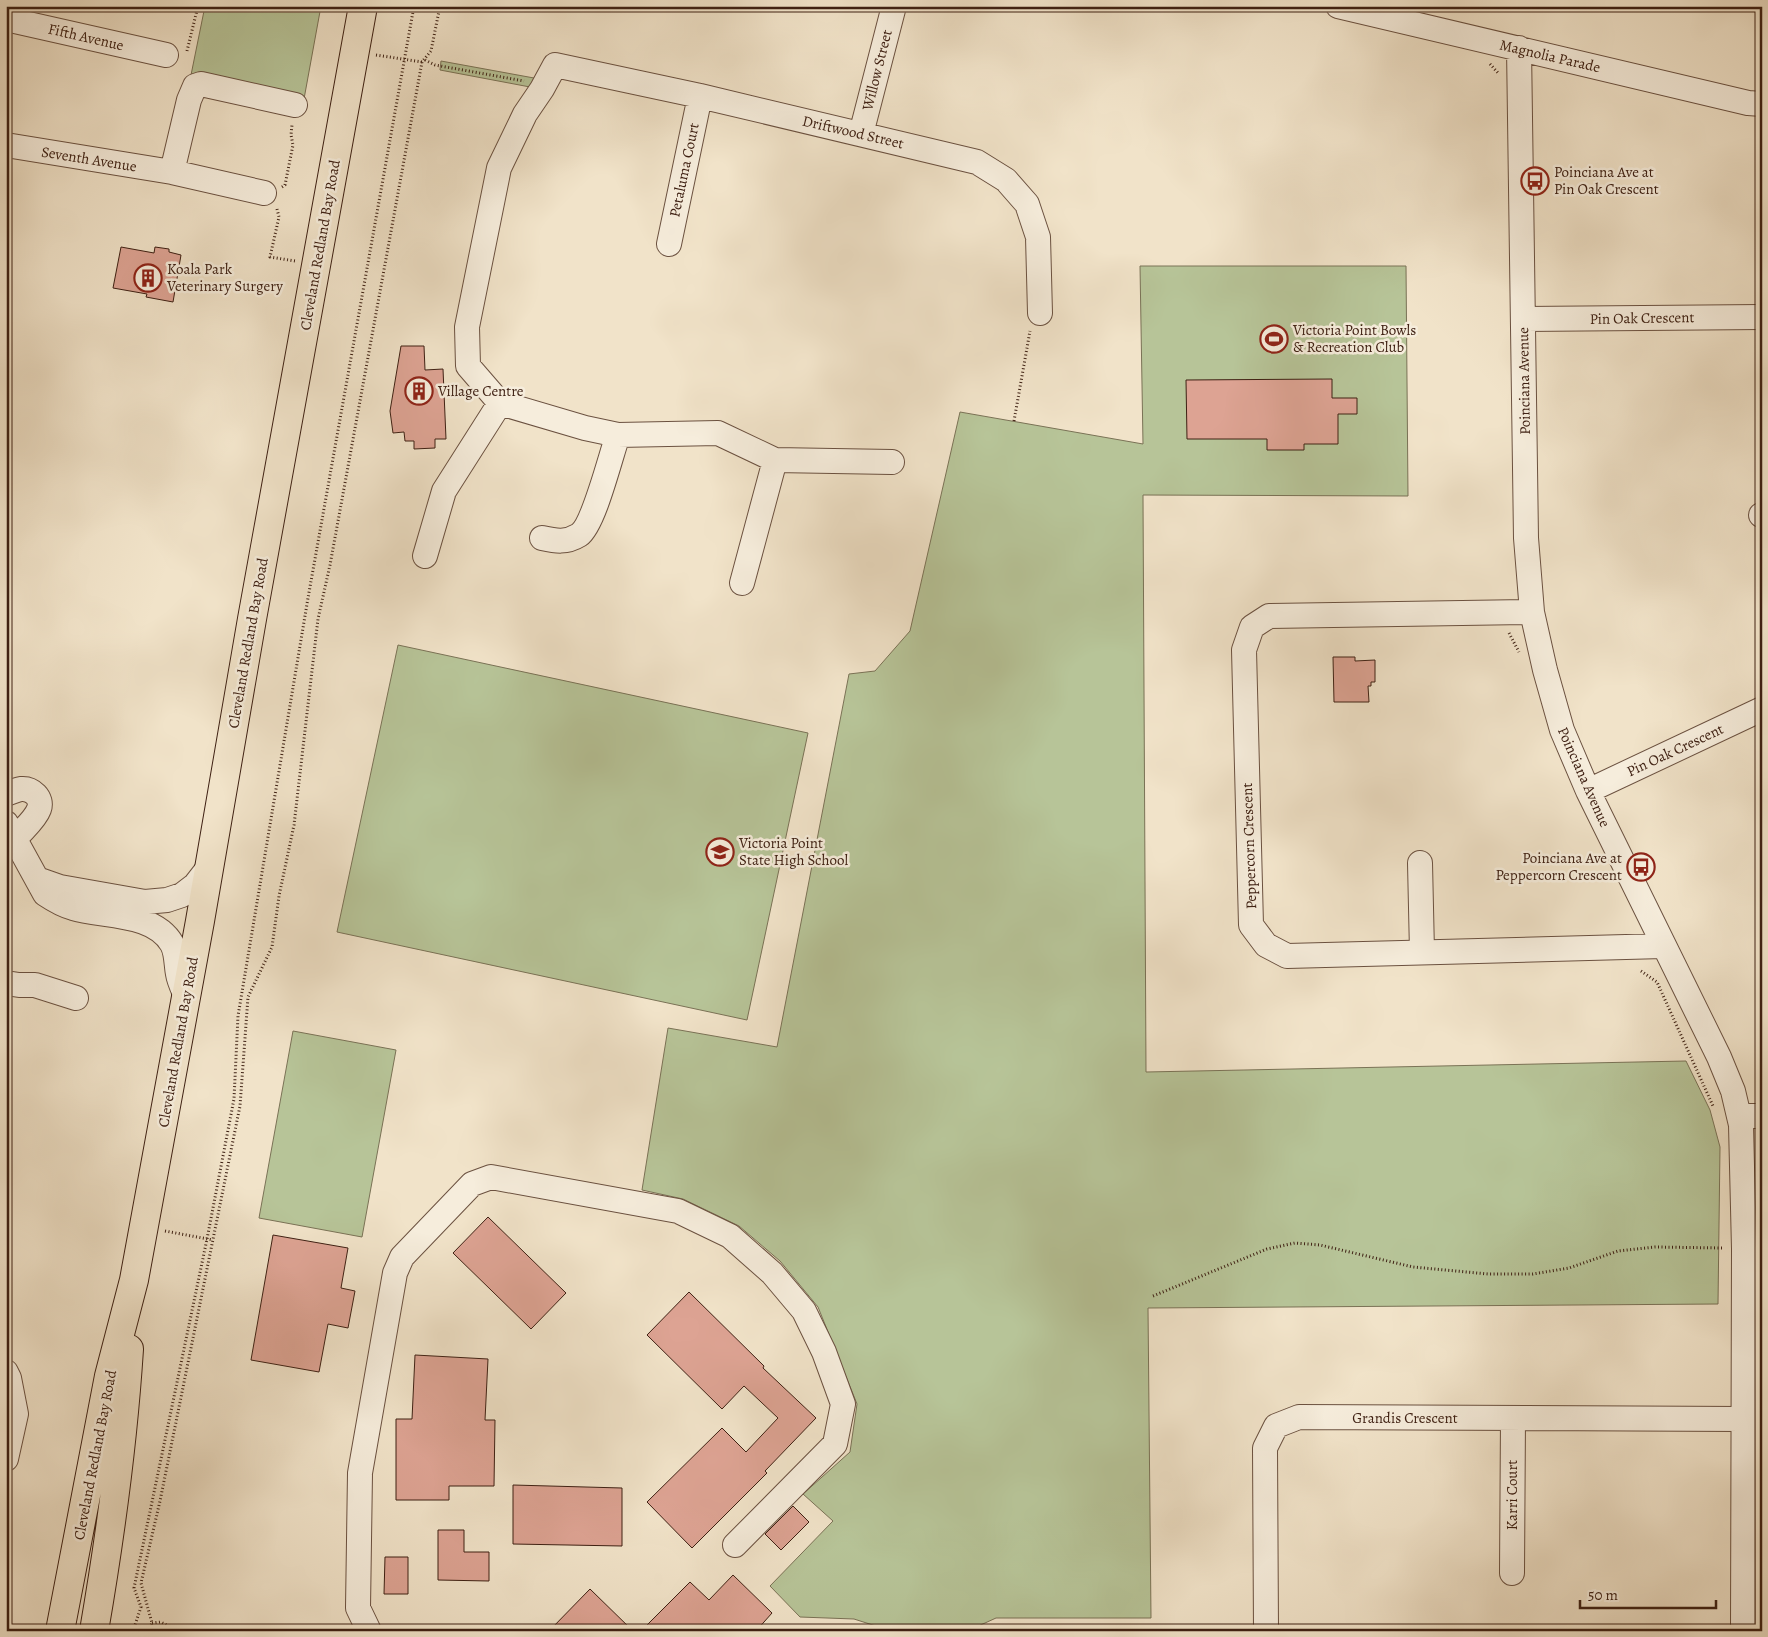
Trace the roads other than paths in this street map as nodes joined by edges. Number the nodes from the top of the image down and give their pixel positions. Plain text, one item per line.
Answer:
1 (363, 6) edge
2 (894, 6) edge
3 (1338, 6) edge
4 (6, 19) edge
5 (1519, 48) junction
6 (166, 55) dead end
7 (700, 96) junction
8 (1762, 104) edge
9 (295, 105) dead end
10 (861, 134) junction
11 (6, 145) edge
12 (172, 172) junction
13 (264, 193) dead end
14 (669, 244) dead end
15 (1040, 313) road end
16 (1762, 317) edge
17 (1523, 320) junction
18 (500, 403) junction
19 (618, 434) junction
20 (775, 460) junction
21 (892, 462) dead end
22 (542, 538) dead end
23 (425, 556) dead end
24 (742, 583) dead end
25 (1532, 612) junction
26 (1762, 709) edge
27 (1588, 791) junction
28 (6, 794) edge
29 (10, 831) edge
30 (1420, 863) dead end
31 (209, 867) junction
32 (38, 880) junction
33 (1663, 946) junction
34 (1422, 952) junction
35 (6, 983) edge
36 (186, 996) junction
37 (76, 998) dead end
38 (1751, 1116) edge
39 (134, 1280) junction
40 (6, 1372) edge
41 (1513, 1418) junction
42 (1742, 1419) junction
43 (6, 1459) edge
44 (735, 1545) dead end
45 (1512, 1573) dead end
46 (1752, 1597) edge
47 (60, 1631) edge
48 (94, 1631) edge
49 (369, 1631) edge
50 (1266, 1631) edge
51 (1743, 1631) edge

1 - 31 highway, Cleveland Redland Bay Road
2 - 10 street, Willow Street
3 - 5 street, Magnolia Parade
4 - 6 street, Fifth Avenue
5 - 8 street, Magnolia Parade
5 - 17 street, Poinciana Avenue
7 - 10 street, Driftwood Street
7 - 14 street, Petaluma Court
7 - 18 street, Driftwood Street
9 - 12 street
10 - 15 street, Driftwood Street
11 - 12 street, Seventh Avenue
12 - 13 street, Seventh Avenue
16 - 17 street, Pin Oak Crescent
17 - 25 street, Poinciana Avenue
18 - 19 street
18 - 23 street
19 - 20 street
19 - 22 street
20 - 21 street
20 - 24 street
25 - 27 street, Poinciana Avenue
25 - 34 street, Peppercorn Crescent
26 - 27 street, Pin Oak Crescent
27 - 33 street, Poinciana Avenue
28 - 29 street
29 - 32 street
30 - 34 street
31 - 32 street
31 - 36 highway, Cleveland Redland Bay Road
32 - 36 street
33 - 34 street, Peppercorn Crescent
33 - 38 street, Poinciana Avenue
35 - 37 street
36 - 39 highway, Cleveland Redland Bay Road
38 - 42 street, Poinciana Avenue
39 - 47 highway, Cleveland Redland Bay Road
39 - 48 highway, Cleveland Redland Bay Road
40 - 43 street
41 - 42 street, Grandis Crescent
41 - 45 street, Karri Court
41 - 50 street, Grandis Crescent
42 - 46 street, Poinciana Avenue
44 - 49 street
46 - 51 street, Poinciana Avenue

